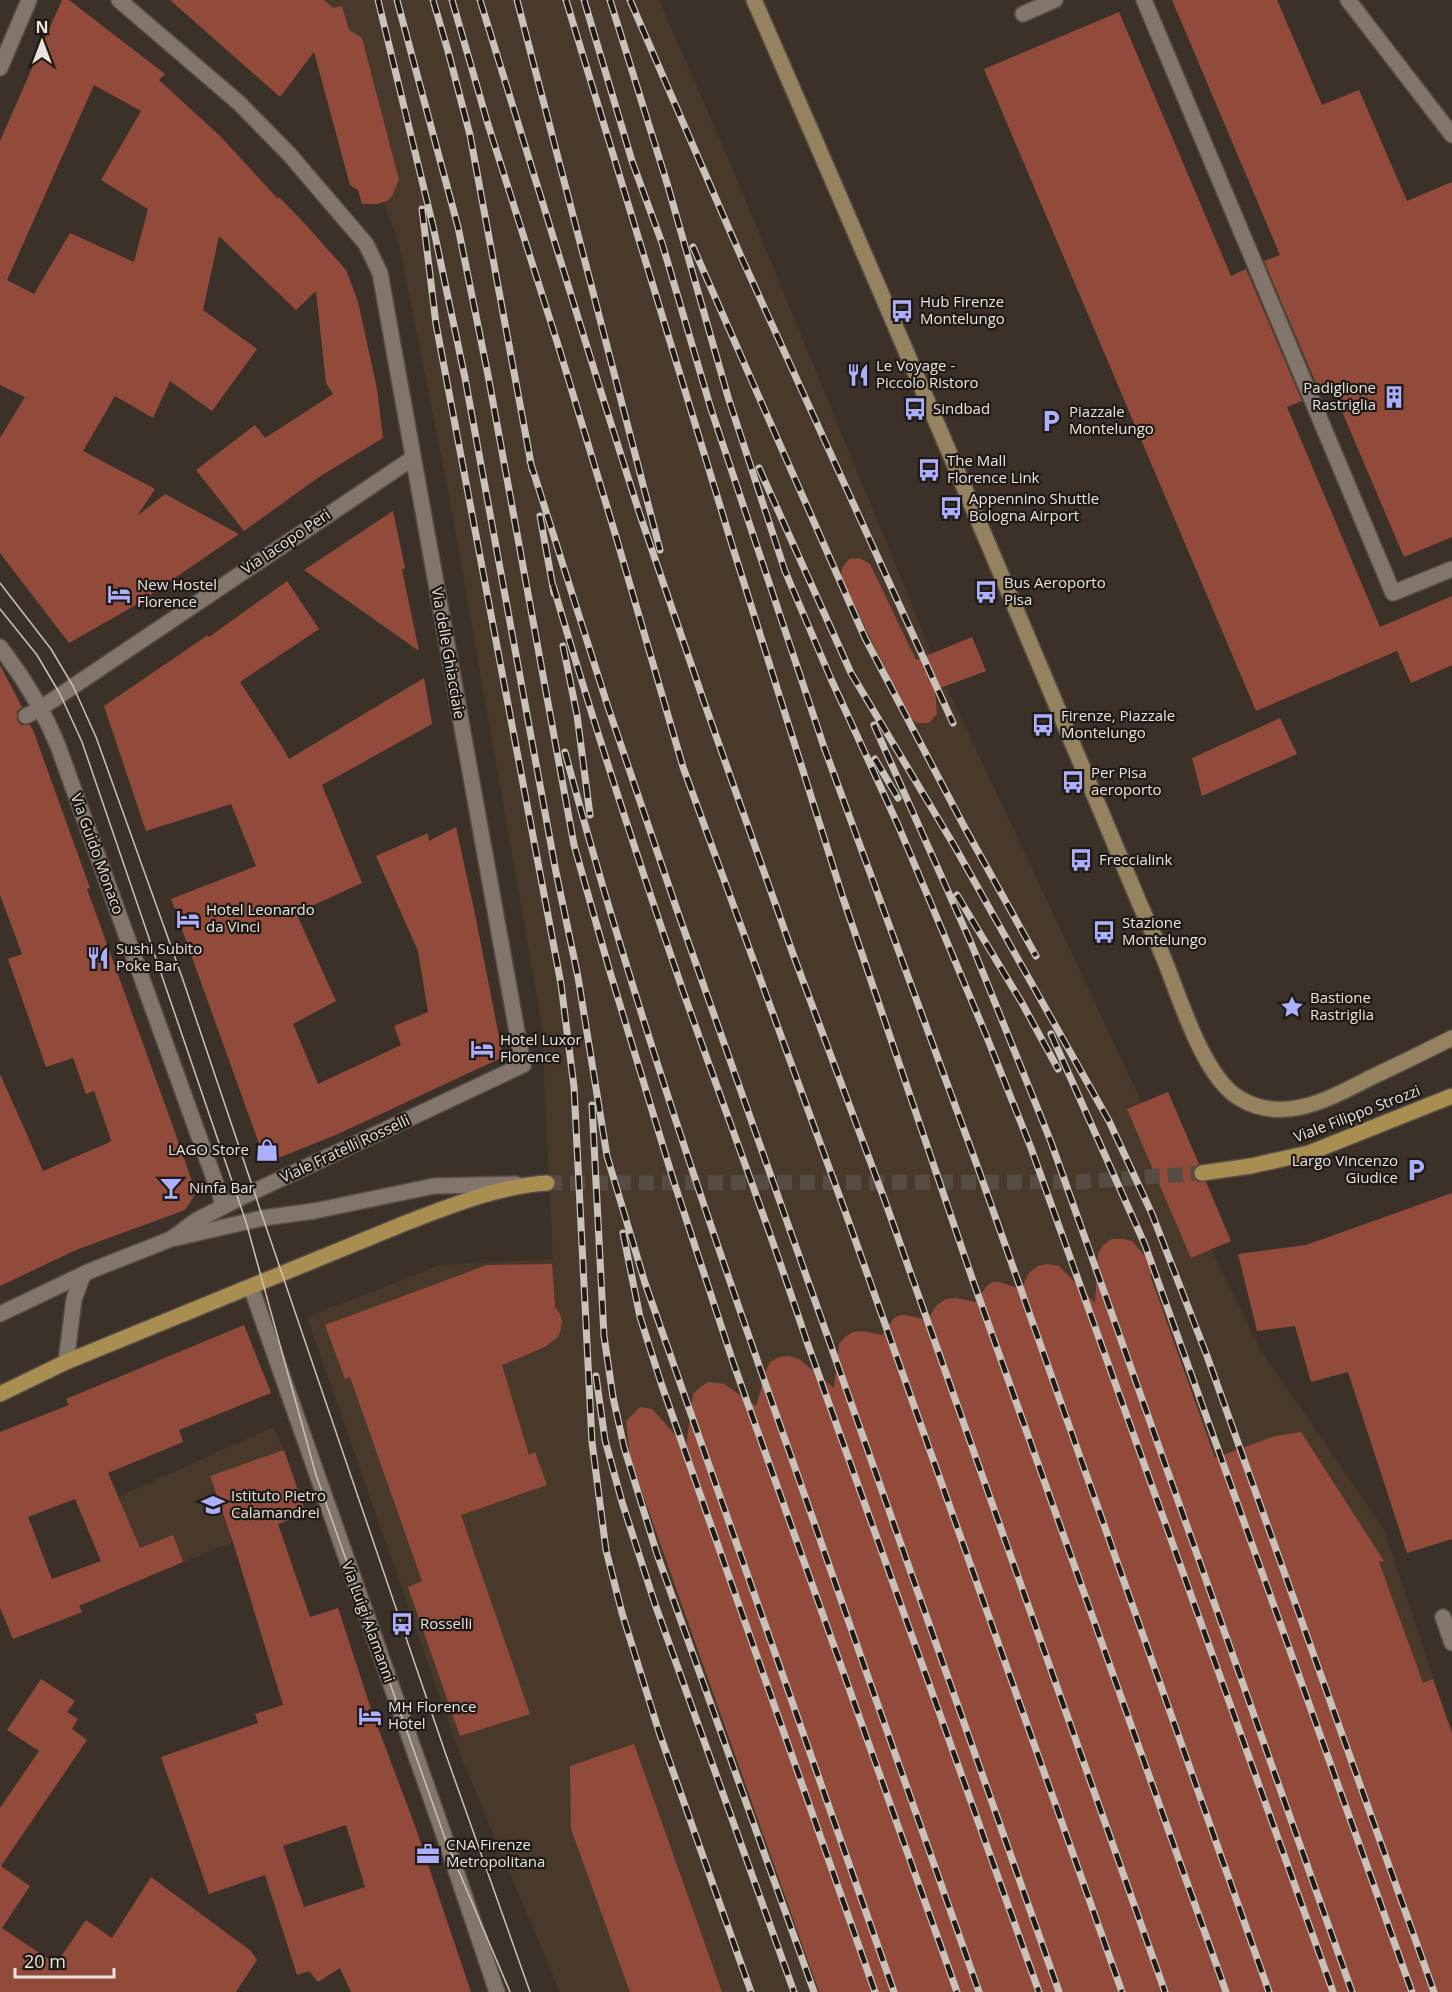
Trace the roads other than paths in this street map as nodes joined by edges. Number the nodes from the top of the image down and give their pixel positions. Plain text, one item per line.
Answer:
1 (29, 0) edge
2 (119, 0) edge
3 (754, 0) edge
4 (1055, 0) edge
5 (1144, 0) edge
6 (1348, 0) edge
7 (1023, 14) dead end
8 (0, 68) edge
9 (1452, 135) edge
10 (413, 458) junction
11 (1452, 569) edge
12 (0, 647) edge
13 (41, 708) junction
14 (26, 716) dead end
15 (1452, 1038) edge
16 (524, 1065) joint
17 (1452, 1096) edge
18 (1202, 1173) tunnel mouth
19 (542, 1183) joint
20 (224, 1206) junction
21 (171, 1239) junction
22 (83, 1275) junction
23 (251, 1287) junction
24 (0, 1314) edge
25 (66, 1362) junction
26 (0, 1394) edge
27 (1443, 1617) dead end
28 (1452, 1643) edge
29 (497, 1992) edge

1 - 8 street
2 - 10 street, Via delle Ghiacciaie
3 - 15 street
4 - 7 street
5 - 11 street
6 - 9 street
10 - 13 street, Via Iacopo Peri
10 - 16 street, Via delle Ghiacciaie
12 - 13 street, Via Guido Monaco
13 - 14 street, Via Iacopo Peri
13 - 20 street, Via Guido Monaco
16 - 20 street, Viale Fratelli Rosselli
17 - 18 main road, Viale Filippo Strozzi
19 - 21 street, Viale Fratelli Rosselli
19 - 23 main road
20 - 21 street, Viale Fratelli Rosselli
21 - 22 street, Viale Fratelli Rosselli
22 - 24 street, Viale Fratelli Rosselli
22 - 25 street
23 - 25 main road
23 - 29 street, Via Luigi Alamanni
25 - 26 main road
27 - 28 street

